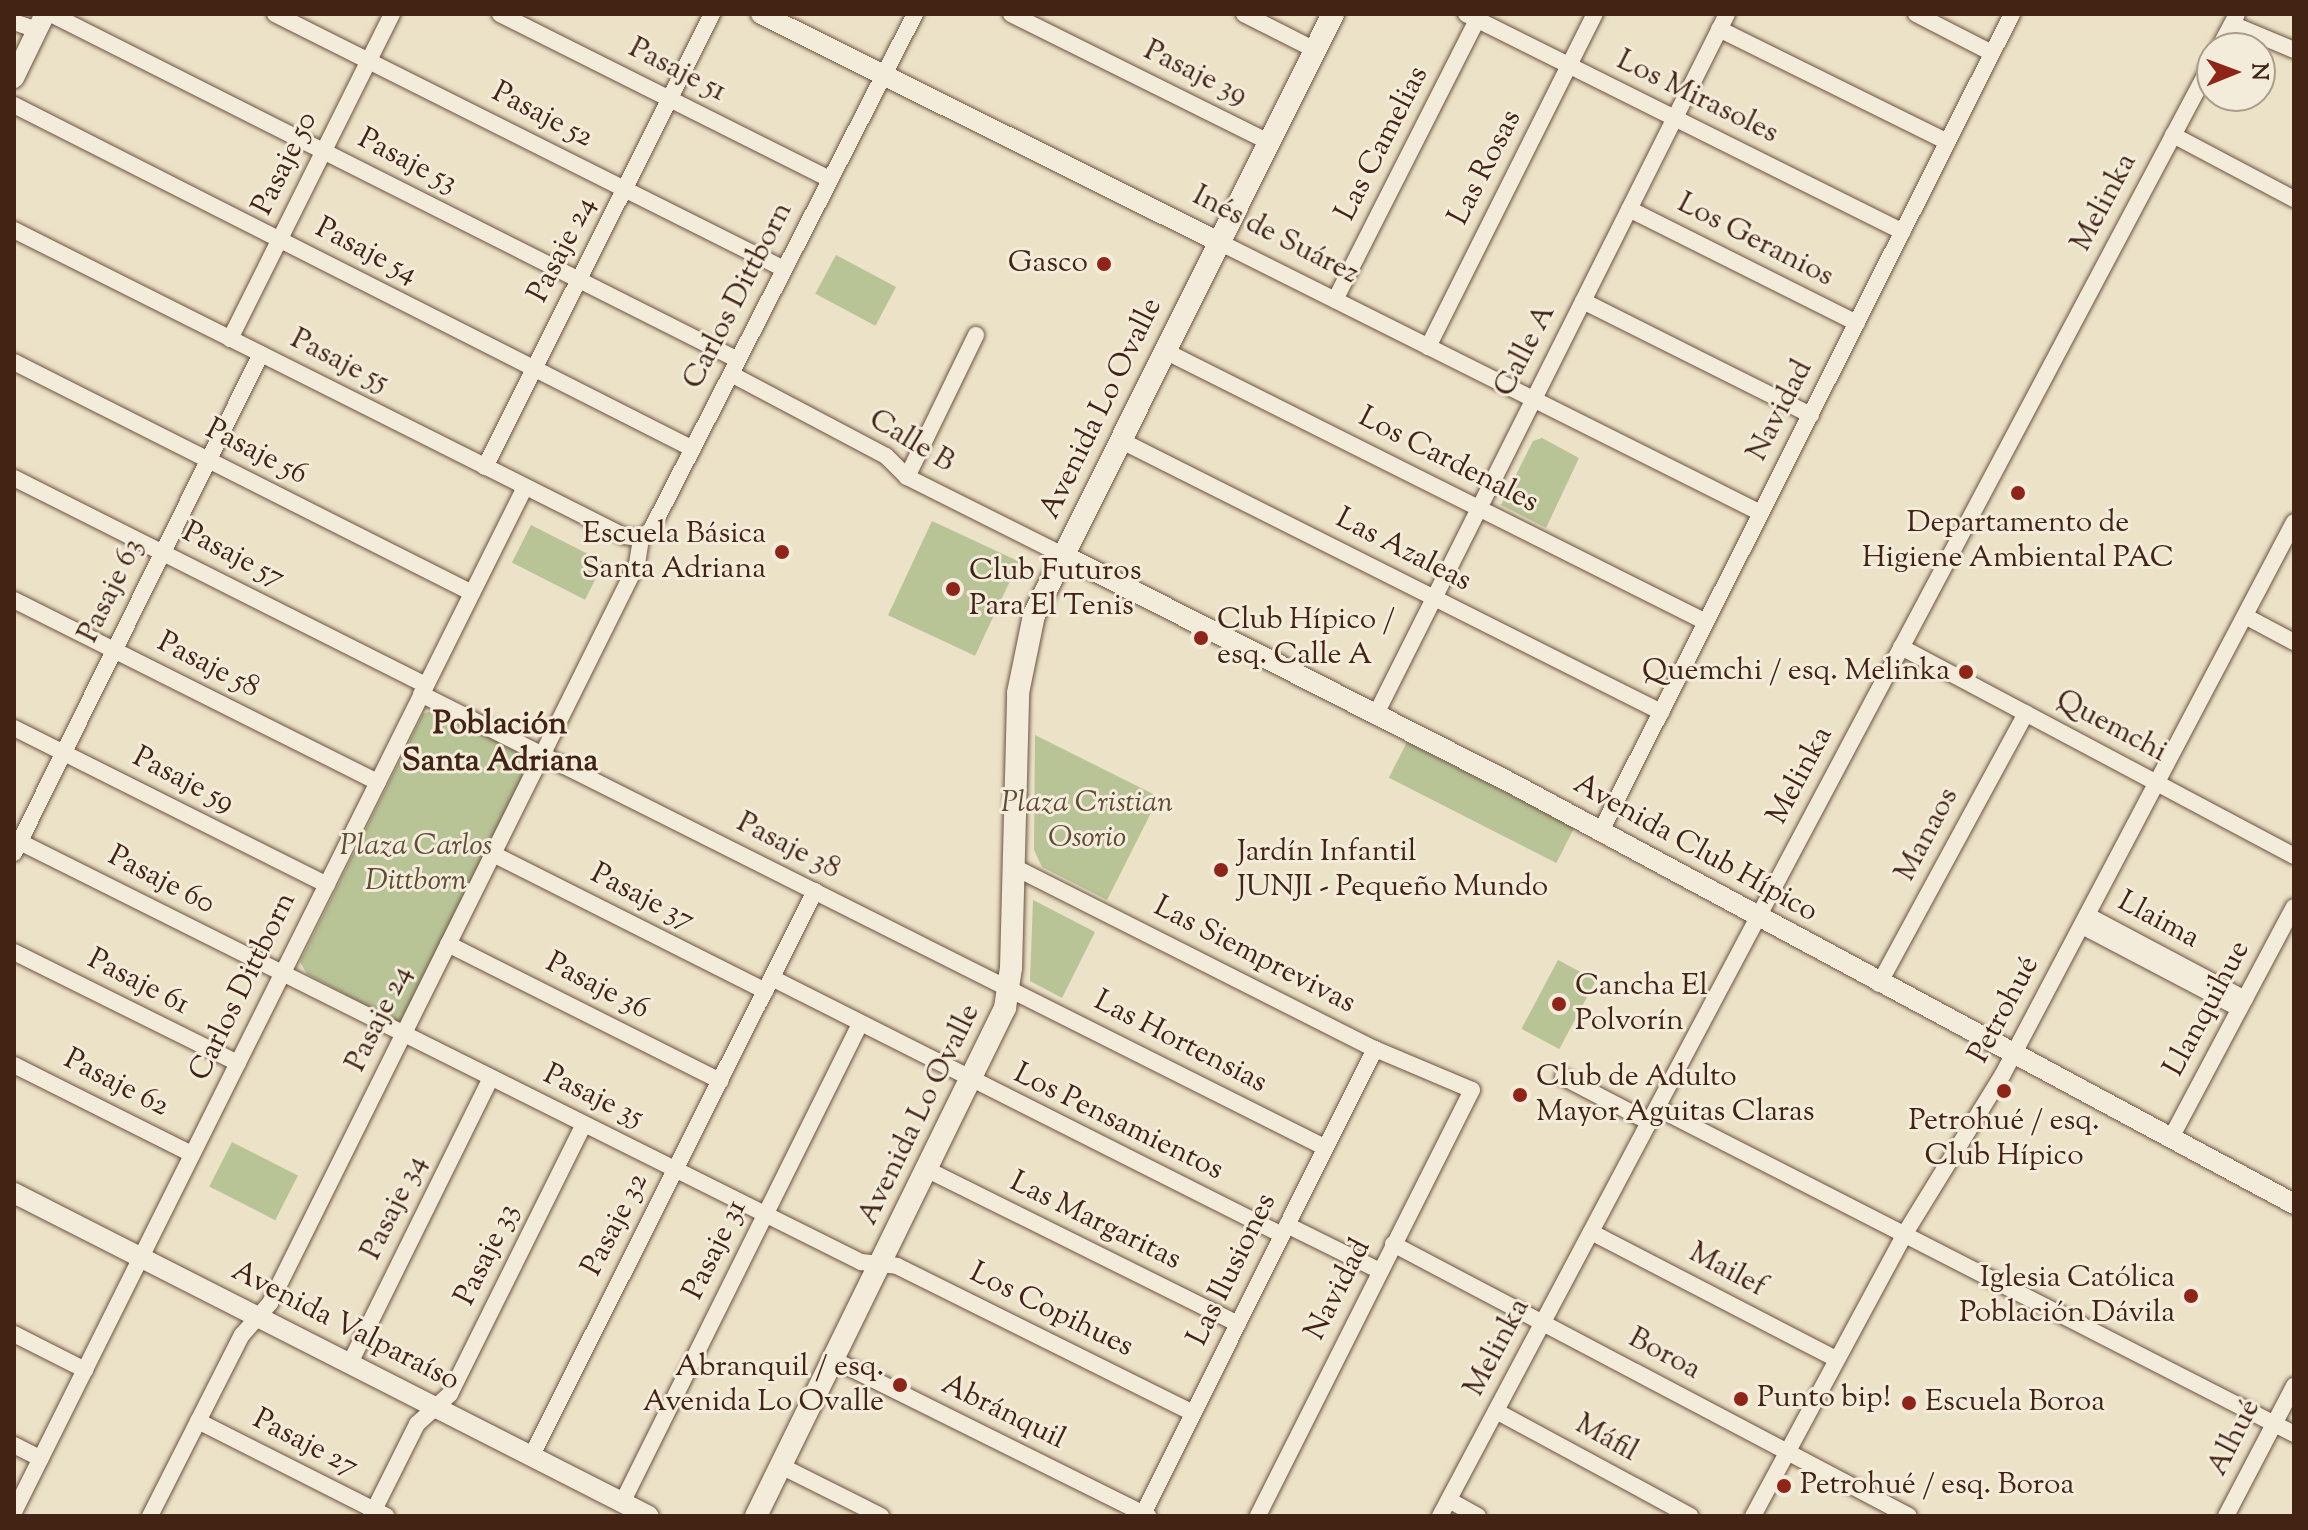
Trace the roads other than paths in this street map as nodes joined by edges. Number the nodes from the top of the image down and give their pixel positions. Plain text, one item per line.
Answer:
1 (275, 14) edge
2 (392, 14) edge
3 (500, 14) edge
4 (712, 14) edge
5 (761, 14) edge
6 (915, 14) edge
7 (1011, 14) edge
8 (1244, 14) edge
9 (1333, 14) edge
10 (1595, 14) edge
11 (1916, 14) edge
12 (2012, 14) edge
13 (1474, 16) edge
14 (44, 19) edge
15 (2235, 19) edge
16 (1723, 21) edge
17 (14, 22) edge
18 (1315, 50) junction
19 (2294, 50) edge
20 (1992, 53) junction
21 (369, 61) junction
22 (1569, 66) junction
23 (884, 75) junction
24 (14, 78) edge
25 (2196, 92) edge
26 (669, 99) junction
27 (14, 105) edge
28 (1674, 118) junction
29 (2173, 135) junction
30 (1269, 142) junction
31 (1948, 142) junction
32 (324, 151) junction
33 (830, 179) junction
34 (624, 189) junction
35 (2294, 199) edge
36 (1629, 209) junction
37 (14, 230) edge
38 (1903, 232) junction
39 (280, 240) junction
40 (1219, 242) junction
41 (784, 269) junction
42 (579, 280) junction
43 (1335, 300) junction
44 (1583, 301) junction
45 (1857, 323) junction
46 (976, 335) dead end
47 (230, 339) junction
48 (1428, 347) junction
49 (1165, 351) junction
50 (261, 354) junction
51 (14, 362) edge
52 (734, 367) junction
53 (535, 369) junction
54 (1533, 399) junction
55 (1811, 415) junction
56 (1120, 440) junction
57 (693, 449) junction
58 (208, 460) junction
59 (485, 467) junction
60 (907, 477) junction
61 (14, 478) edge
62 (525, 487) junction
63 (1479, 508) junction
64 (1761, 513) junction
65 (2294, 522) edge
66 (641, 538) junction
67 (163, 552) junction
68 (1063, 555) junction
69 (472, 593) junction
70 (1434, 598) junction
71 (14, 600) edge
72 (2245, 616) junction
73 (1706, 622) junction
74 (2294, 642) edge
75 (1901, 647) junction
76 (114, 650) junction
77 (424, 690) junction
78 (1661, 712) junction
79 (2026, 713) junction
80 (1376, 714) junction
81 (14, 728) edge
82 (64, 753) junction
83 (542, 755) junction
84 (378, 782) junction
85 (2157, 783) junction
86 (1600, 833) junction
87 (16, 845) edge
88 (493, 854) junction
89 (2293, 854) edge
90 (1014, 867) junction
91 (327, 885) junction
92 (815, 891) junction
93 (2294, 907) edge
94 (1757, 919) junction
95 (2084, 920) junction
96 (448, 944) junction
97 (14, 952) edge
98 (282, 973) junction
99 (1879, 984) junction
100 (768, 985) junction
101 (1009, 988) junction
102 (2243, 1004) junction
103 (860, 1024) junction
104 (404, 1034) junction
105 (1375, 1049) junction
106 (2013, 1055) junction
107 (238, 1063) junction
108 (14, 1065) edge
109 (1563, 1077) dead end
110 (491, 1078) junction
111 (720, 1081) junction
112 (972, 1082) junction
113 (1472, 1090) joint
114 (1653, 1115) junction
115 (584, 1124) junction
116 (2172, 1136) junction
117 (1326, 1148) junction
118 (192, 1154) junction
119 (676, 1169) junction
120 (928, 1170) junction
121 (14, 1193) edge
122 (2294, 1204) edge
123 (766, 1214) junction
124 (1284, 1230) junction
125 (1591, 1232) junction
126 (1904, 1235) junction
127 (1393, 1244) junction
128 (141, 1257) junction
129 (881, 1264) junction
130 (1380, 1271) junction
131 (259, 1317) junction
132 (1543, 1323) junction
133 (1238, 1324) junction
134 (14, 1334) edge
135 (1836, 1359) junction
136 (834, 1360) junction
137 (350, 1363) junction
138 (85, 1370) junction
139 (2294, 1386) edge
140 (436, 1407) junction
141 (1496, 1411) junction
142 (1193, 1413) junction
143 (198, 1421) junction
144 (2275, 1424) junction
145 (2294, 1434) edge
146 (14, 1445) edge
147 (1788, 1451) junction
148 (532, 1455) junction
149 (41, 1459) junction
150 (781, 1466) junction
151 (1449, 1500) junction
152 (623, 1501) junction
153 (14, 1512) edge
154 (377, 1514) edge
155 (155, 1515) edge
156 (1145, 1515) edge
157 (649, 1516) edge
158 (756, 1516) edge
159 (881, 1516) edge
160 (1258, 1516) edge
161 (1440, 1516) edge
162 (1478, 1516) edge
163 (1690, 1516) edge
164 (1753, 1516) edge
165 (1909, 1516) edge
166 (2226, 1516) edge

1 - 21 street, Pasaje 52
2 - 21 street, Pasaje 50
3 - 26 street, Pasaje 51
4 - 26 street, Pasaje 24
5 - 23 street, Inés de Suárez
6 - 23 street, Carlos Dittborn
7 - 30 street, Pasaje 39
8 - 18 street
9 - 18 main road, Avenida Lo Ovalle
10 - 22 street, Las Rosas
11 - 20 street
12 - 20 street, Navidad
13 - 22 street, Los Mirasoles
13 - 43 street, Las Camelias
14 - 17 street, Pasaje 53
14 - 24 street
14 - 32 street, Pasaje 53
15 - 19 street
16 - 28 street, Calle A
16 - 31 street
18 - 30 main road, Avenida Lo Ovalle
20 - 31 street, Navidad
21 - 32 street, Pasaje 50
21 - 34 street, Pasaje 52
22 - 28 street, Los Mirasoles
22 - 48 street, Las Rosas
23 - 33 street, Carlos Dittborn
23 - 40 street, Inés de Suárez
25 - 29 street, Melinka
26 - 33 street, Pasaje 51
26 - 34 street, Pasaje 24
27 - 39 street, Pasaje 54
28 - 36 street, Calle A
28 - 38 street, Los Mirasoles
29 - 35 street
29 - 75 street, Melinka
30 - 40 main road, Avenida Lo Ovalle
31 - 38 street, Navidad
32 - 39 street, Pasaje 50
32 - 42 street, Pasaje 53
33 - 41 street, Carlos Dittborn
34 - 41 street, Pasaje 52
34 - 42 street, Pasaje 24
36 - 44 street, Calle A
36 - 45 street, Los Geranios
37 - 47 street, Pasaje 55
38 - 45 street, Navidad
39 - 47 street, Pasaje 50
39 - 53 street, Pasaje 54
40 - 43 street, Inés de Suárez
40 - 49 main road, Avenida Lo Ovalle
41 - 52 street, Carlos Dittborn
42 - 52 street, Pasaje 53
42 - 53 street, Pasaje 24
43 - 48 street, Inés de Suárez
44 - 54 street, Calle A
44 - 55 street
45 - 55 street, Navidad
46 - 60 street
47 - 50 street, Pasaje 55
48 - 54 street, Inés de Suárez
49 - 56 main road, Avenida Lo Ovalle
49 - 63 street, Los Cardenales
50 - 58 street, Pasaje 63
50 - 59 street, Pasaje 55
51 - 58 street, Pasaje 56
52 - 57 street, Carlos Dittborn
52 - 60 street, Calle B
53 - 57 street, Pasaje 54
53 - 59 street, Pasaje 24
54 - 63 street, Calle A
54 - 64 street, Inés de Suárez
55 - 64 street, Navidad
56 - 68 main road, Avenida Lo Ovalle
56 - 70 street, Las Azaleas
57 - 66 street, Carlos Dittborn
58 - 67 street, Pasaje 63
58 - 69 street, Pasaje 56
59 - 62 street, Pasaje 55
60 - 68 street, Calle B
61 - 67 street, Pasaje 57
62 - 66 street, Pasaje 55
62 - 69 street, Carlos Dittborn
63 - 70 street, Calle A
63 - 73 street, Los Cardenales
64 - 73 street, Navidad
65 - 72 street, Petrohué
66 - 83 street, Pasaje 24
67 - 76 street, Pasaje 63
67 - 77 street, Pasaje 57
68 - 80 street, Avenida Club Hípico
68 - 90 main road, Avenida Lo Ovalle
69 - 77 street, Carlos Dittborn
70 - 78 street, Las Azaleas
70 - 80 street, Calle A
71 - 76 street, Pasaje 58
72 - 74 street
72 - 85 street, Petrohué
73 - 78 street, Navidad
75 - 79 street, Quemchi
75 - 94 street, Melinka
76 - 82 street, Pasaje 63
76 - 84 street, Pasaje 58
77 - 83 street, Pasaje 57
77 - 84 street, Carlos Dittborn
78 - 86 street, Navidad
79 - 85 street, Quemchi
79 - 99 street, Manaos
80 - 86 street, Avenida Club Hípico
81 - 82 street, Pasaje 59
82 - 87 street, Pasaje 63
82 - 91 street, Pasaje 59
83 - 88 street, Pasaje 24
83 - 92 street, Pasaje 38
84 - 91 street, Carlos Dittborn
85 - 89 street, Quemchi
85 - 95 street, Petrohué
86 - 94 street, Avenida Club Hípico
87 - 98 street, Pasaje 60
88 - 96 street, Pasaje 24
88 - 100 street, Pasaje 37
90 - 101 main road, Avenida Lo Ovalle
90 - 105 street, Las Siemprevivas
91 - 98 street, Carlos Dittborn
92 - 100 street, Pasaje 32
92 - 101 street, Pasaje 38
93 - 102 street, Llanquihue
94 - 99 street, Avenida Club Hípico
94 - 114 street, Melinka
95 - 102 street, Llaima
95 - 106 street, Petrohué
96 - 104 street, Pasaje 24
96 - 111 street, Pasaje 36
97 - 107 street, Pasaje 61
98 - 104 street, Pasaje 35
98 - 107 street, Carlos Dittborn
99 - 106 street, Avenida Club Hípico
100 - 103 street, Pasaje 37
100 - 111 street, Pasaje 32
101 - 112 main road, Avenida Lo Ovalle
101 - 117 street, Las Hortensias
102 - 116 street, Llanquihue
103 - 112 street, Pasaje 37
103 - 123 street, Pasaje 31
104 - 110 street, Pasaje 35
104 - 131 street, Pasaje 24
105 - 113 street, Las Siemprevivas
105 - 117 street, Las Ilusiones
106 - 116 street, Avenida Club Hípico
106 - 126 street, Petrohué
107 - 118 street, Carlos Dittborn
108 - 118 street, Pasaje 62
109 - 114 street
110 - 115 street, Pasaje 35
110 - 137 street, Pasaje 34
111 - 119 street, Pasaje 32
112 - 120 main road, Avenida Lo Ovalle
112 - 124 street, Los Pensamientos
113 - 127 street, Navidad
114 - 125 street, Melinka
114 - 126 street
115 - 119 street, Pasaje 35
115 - 140 street, Pasaje 33
116 - 122 street, Avenida Club Hípico
117 - 124 street, Las Ilusiones
118 - 128 street, Carlos Dittborn
119 - 123 street, Pasaje 35
119 - 148 street, Pasaje 32
120 - 129 main road, Avenida Lo Ovalle
120 - 133 street, Las Margaritas
121 - 128 street, Avenida Valparaíso
123 - 129 street, Pasaje 35
123 - 152 street, Pasaje 31
124 - 130 street, Los Pensamientos
124 - 133 street, Las Ilusiones
125 - 132 street, Melinka
125 - 135 street, Mailef
126 - 135 street, Petrohué
126 - 144 street
127 - 130 street, Navidad
127 - 132 street, Boroa
128 - 131 street, Avenida Valparaíso
128 - 138 street, Carlos Dittborn
129 - 136 main road, Avenida Lo Ovalle
129 - 142 street, Los Copihues
130 - 160 street, Navidad
131 - 137 street, Avenida Valparaíso
131 - 143 street, Pasaje 24
132 - 141 street, Melinka
132 - 147 street, Boroa
133 - 142 street, Las Ilusiones
134 - 138 street
135 - 147 street, Petrohué
136 - 150 main road, Avenida Lo Ovalle
136 - 156 street, Abránquil
137 - 140 street, Avenida Valparaíso
138 - 149 street, Carlos Dittborn
139 - 144 street, Alhué
140 - 148 street, Avenida Valparaíso
140 - 154 street, Pasaje 33
141 - 151 street, Melinka
141 - 163 street, Máfil
142 - 156 street, Las Ilusiones
143 - 154 street, Pasaje 27
143 - 155 street, Pasaje 24
144 - 145 street
144 - 166 street, Alhué
146 - 149 street
147 - 164 street, Petrohué
147 - 165 street, Boroa
148 - 152 street, Avenida Valparaíso
149 - 153 street, Carlos Dittborn
150 - 158 main road, Avenida Lo Ovalle
150 - 159 street
151 - 161 street, Melinka
151 - 162 street
152 - 157 street, Avenida Valparaíso

